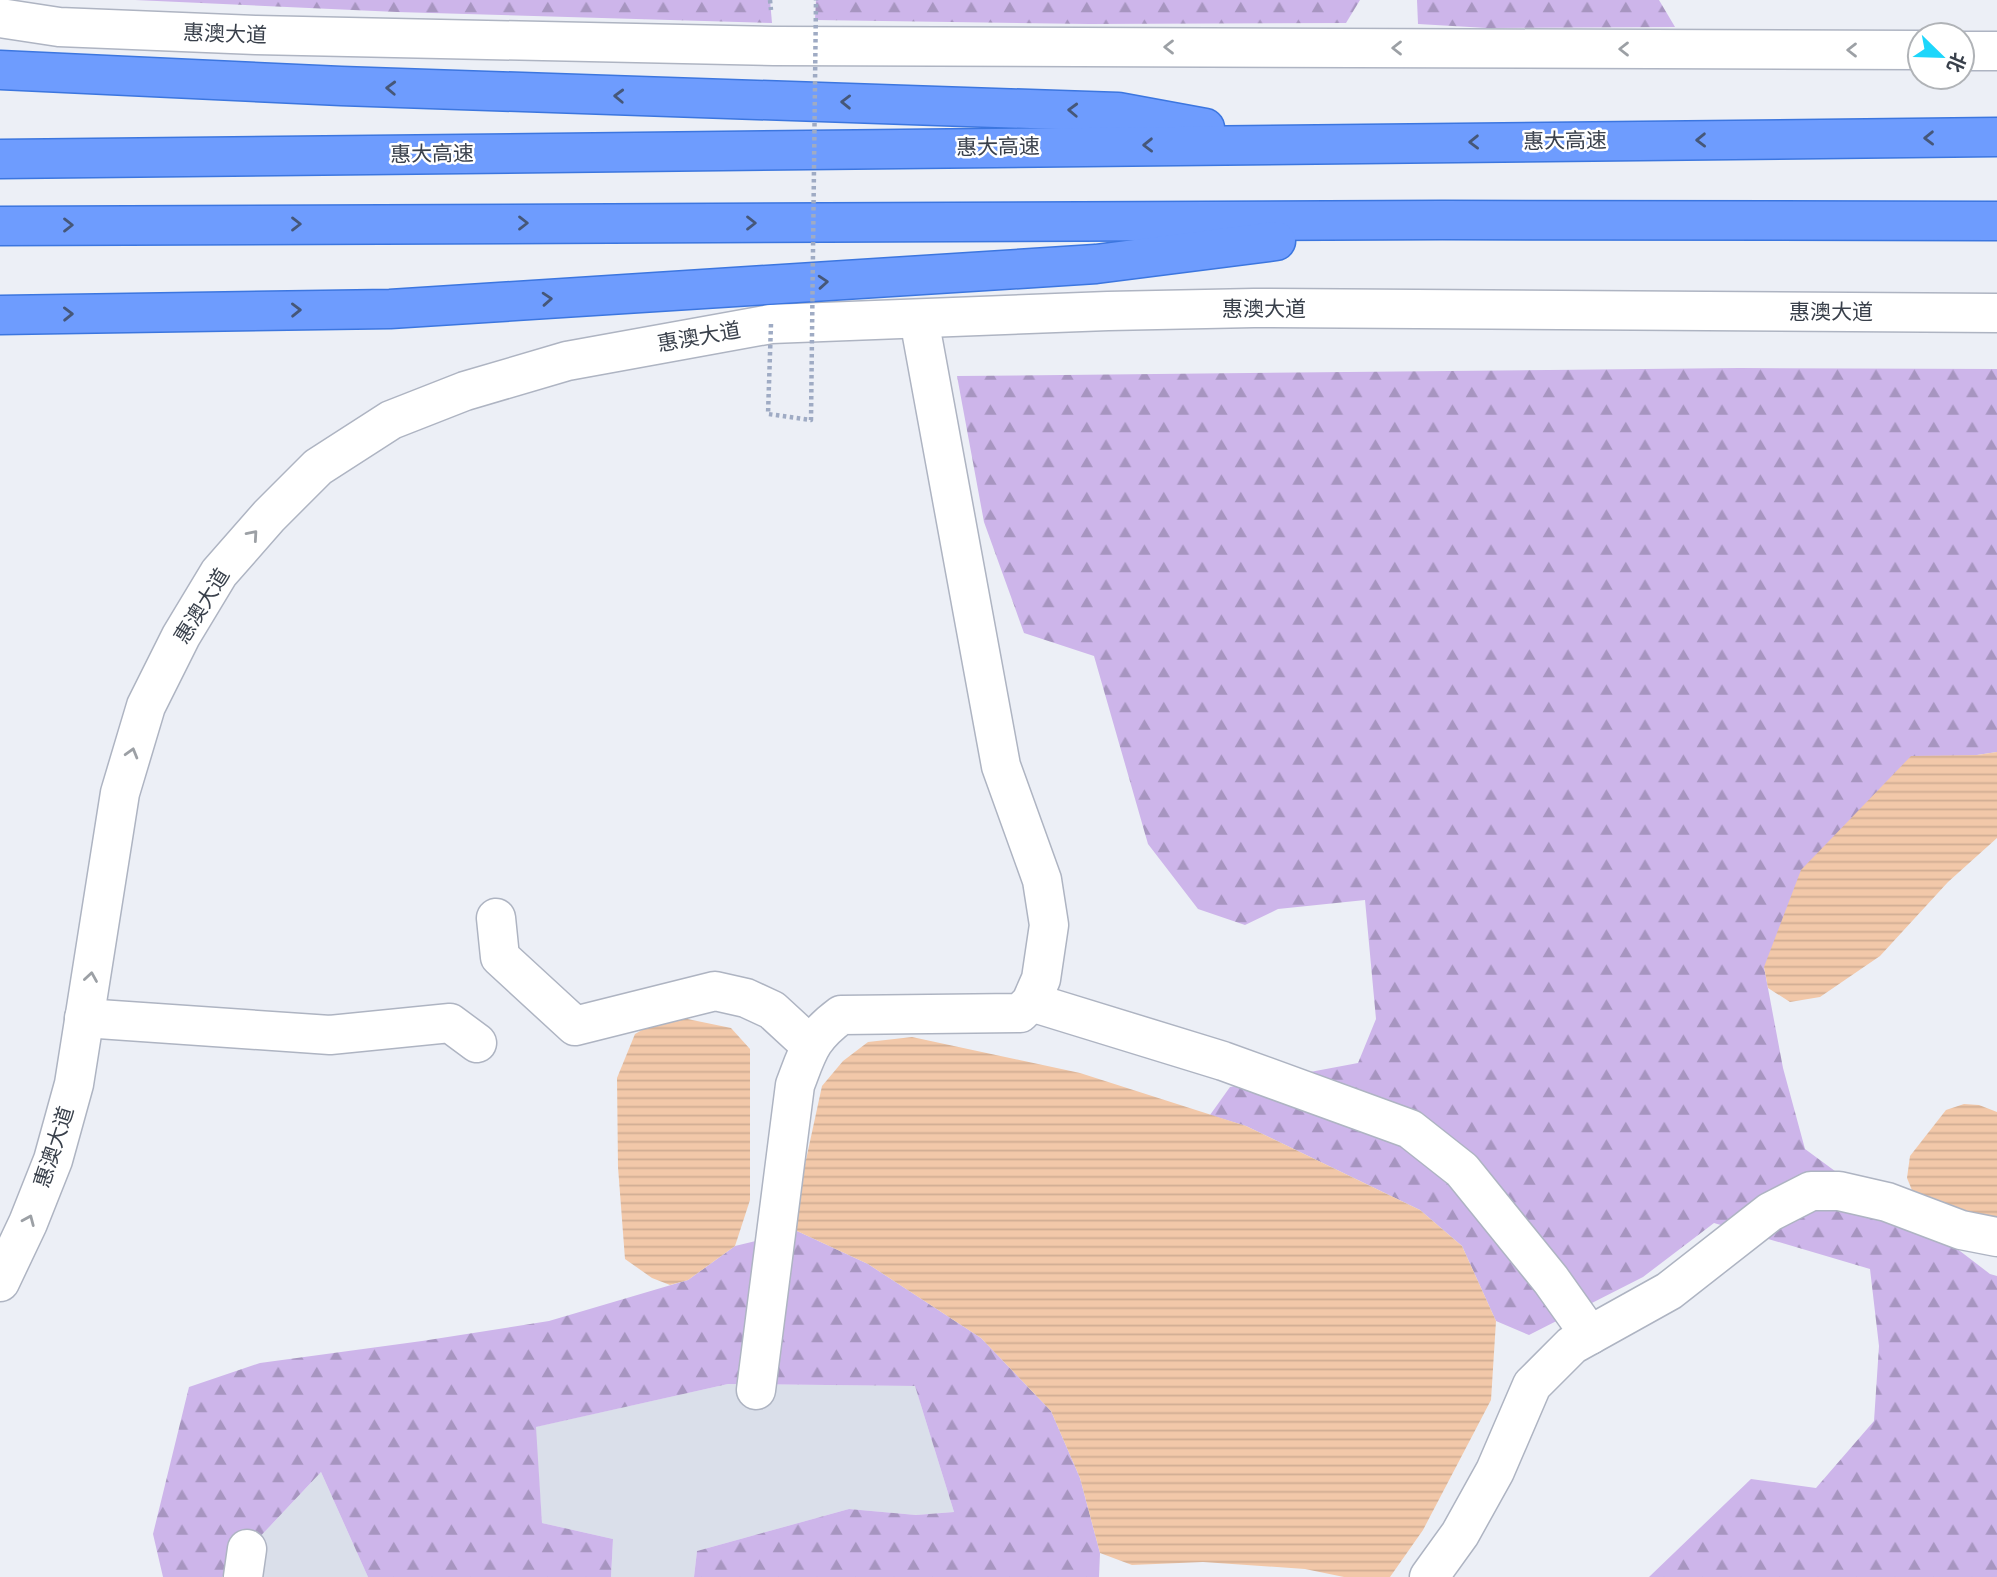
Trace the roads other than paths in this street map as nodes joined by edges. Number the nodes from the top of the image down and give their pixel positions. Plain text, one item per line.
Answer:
1 (0, 18) edge
2 (1906, 50) edge
3 (1976, 51) edge
4 (1997, 51) edge
5 (0, 70) edge
6 (1997, 137) edge
7 (1286, 144) junction
8 (0, 159) edge
9 (1442, 220) junction
10 (1997, 221) edge
11 (0, 226) edge
12 (1997, 313) edge
13 (0, 315) edge
14 (919, 319) junction
15 (496, 918) dead end
16 (1031, 1002) junction
17 (84, 1018) junction
18 (477, 1043) dead end
19 (810, 1045) junction
20 (1997, 1237) edge
21 (0, 1282) edge
22 (1590, 1335) junction
23 (756, 1390) dead end
24 (1429, 1577) edge

2 -> 1 street, 惠澳大道
3 - 4 street
7 -> 5 highway
6 -> 7 highway, 惠大高速
7 -> 8 highway, 惠大高速
9 - 10 highway
11 -> 9 highway
13 -> 9 highway
12 - 14 street, 惠澳大道
14 - 16 street
17 -> 14 street, 惠澳大道
15 - 19 street
16 - 19 street
16 - 22 street
17 - 18 street
21 -> 17 street, 惠澳大道
19 - 23 street
20 - 22 street
22 - 24 street

